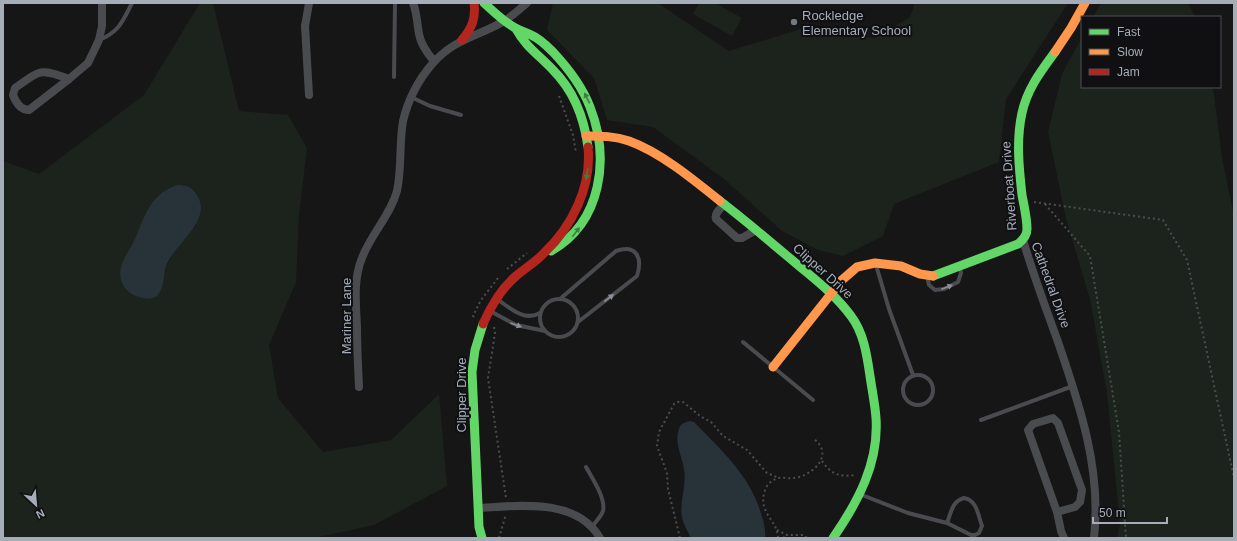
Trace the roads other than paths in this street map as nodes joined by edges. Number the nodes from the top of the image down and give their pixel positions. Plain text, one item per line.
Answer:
1 (102, 3) edge
2 (132, 3) edge
3 (309, 3) edge
4 (395, 3) edge
5 (413, 3) edge
6 (474, 3) edge
7 (484, 3) edge
8 (527, 3) edge
9 (1085, 3) edge
10 (505, 20) junction
11 (516, 29) junction
12 (98, 40) junction
13 (462, 40) junction
14 (559, 59) junction
15 (434, 61) junction
16 (551, 68) junction
17 (394, 77) dead end
18 (69, 80) junction
19 (309, 95) dead end
20 (411, 97) junction
21 (461, 115) dead end
22 (599, 135) junction
23 (586, 136) junction
24 (725, 204) junction
25 (756, 230) junction
26 (1023, 240) junction
27 (544, 254) junction
28 (875, 263) junction
29 (960, 266) junction
30 (927, 276) junction
31 (832, 294) junction
32 (497, 299) junction
33 (560, 299) junction
34 (490, 311) junction
35 (541, 312) junction
36 (578, 322) junction
37 (545, 332) junction
38 (743, 342) dead end
39 (773, 367) junction
40 (913, 375) junction
41 (1074, 386) junction
42 (359, 387) dead end
43 (814, 400) dead end
44 (981, 420) dead end
45 (586, 467) dead end
46 (861, 494) junction
47 (478, 508) junction
48 (1057, 512) junction
49 (947, 523) junction
50 (592, 527) junction
51 (482, 538) edge
52 (600, 538) edge
53 (833, 538) edge
54 (1064, 538) edge
55 (1094, 538) edge

1 - 12 street
2 - 12 lane
3 - 19 street
4 - 17 lane
5 - 15 street
6 - 13 street
7 - 10 street, Clipper Drive
8 - 10 street, Mariner Lane
9 - 26 street, Riverboat Drive
10 - 11 street, Clipper Drive
10 - 13 street, Mariner Lane
11 - 14 street, Clipper Drive
11 - 16 street, Clipper Drive
12 - 18 street
13 - 15 street, Mariner Lane
14 - 16 lane
22 -> 14 street, Clipper Drive
15 - 20 street, Mariner Lane
16 - 23 street, Clipper Drive
18 - 18 street
20 - 21 lane
20 - 42 street, Mariner Lane
22 - 23 street, Clipper Drive
22 - 24 street, Clipper Drive
27 -> 22 street, Clipper Drive
23 -> 27 street, Clipper Drive
24 - 25 street, Clipper Drive
24 - 25 street
25 - 31 street, Clipper Drive
26 - 29 street, Cathedral Drive
26 - 41 street, Cathedral Drive
27 - 32 street, Clipper Drive
28 - 30 street
28 - 31 street
28 - 40 lane
29 - 30 street, Cathedral Drive
30 -> 29 lane
31 - 39 street
31 - 46 street, Clipper Drive
32 - 34 street, Clipper Drive
32 - 35 lane
33 - 35 lane
33 - 36 lane
36 -> 33 lane
34 -> 37 lane
34 - 47 street, Clipper Drive
35 - 37 lane
36 - 37 lane
38 - 39 lane
39 - 43 lane
40 - 40 lane
41 - 44 lane
41 - 55 street, Cathedral Drive
45 - 50 lane
46 - 49 lane
46 - 53 street, Clipper Drive
47 - 50 street
47 - 51 street, Clipper Drive
48 - 48 street
48 - 54 street
49 - 49 lane
50 - 52 street

